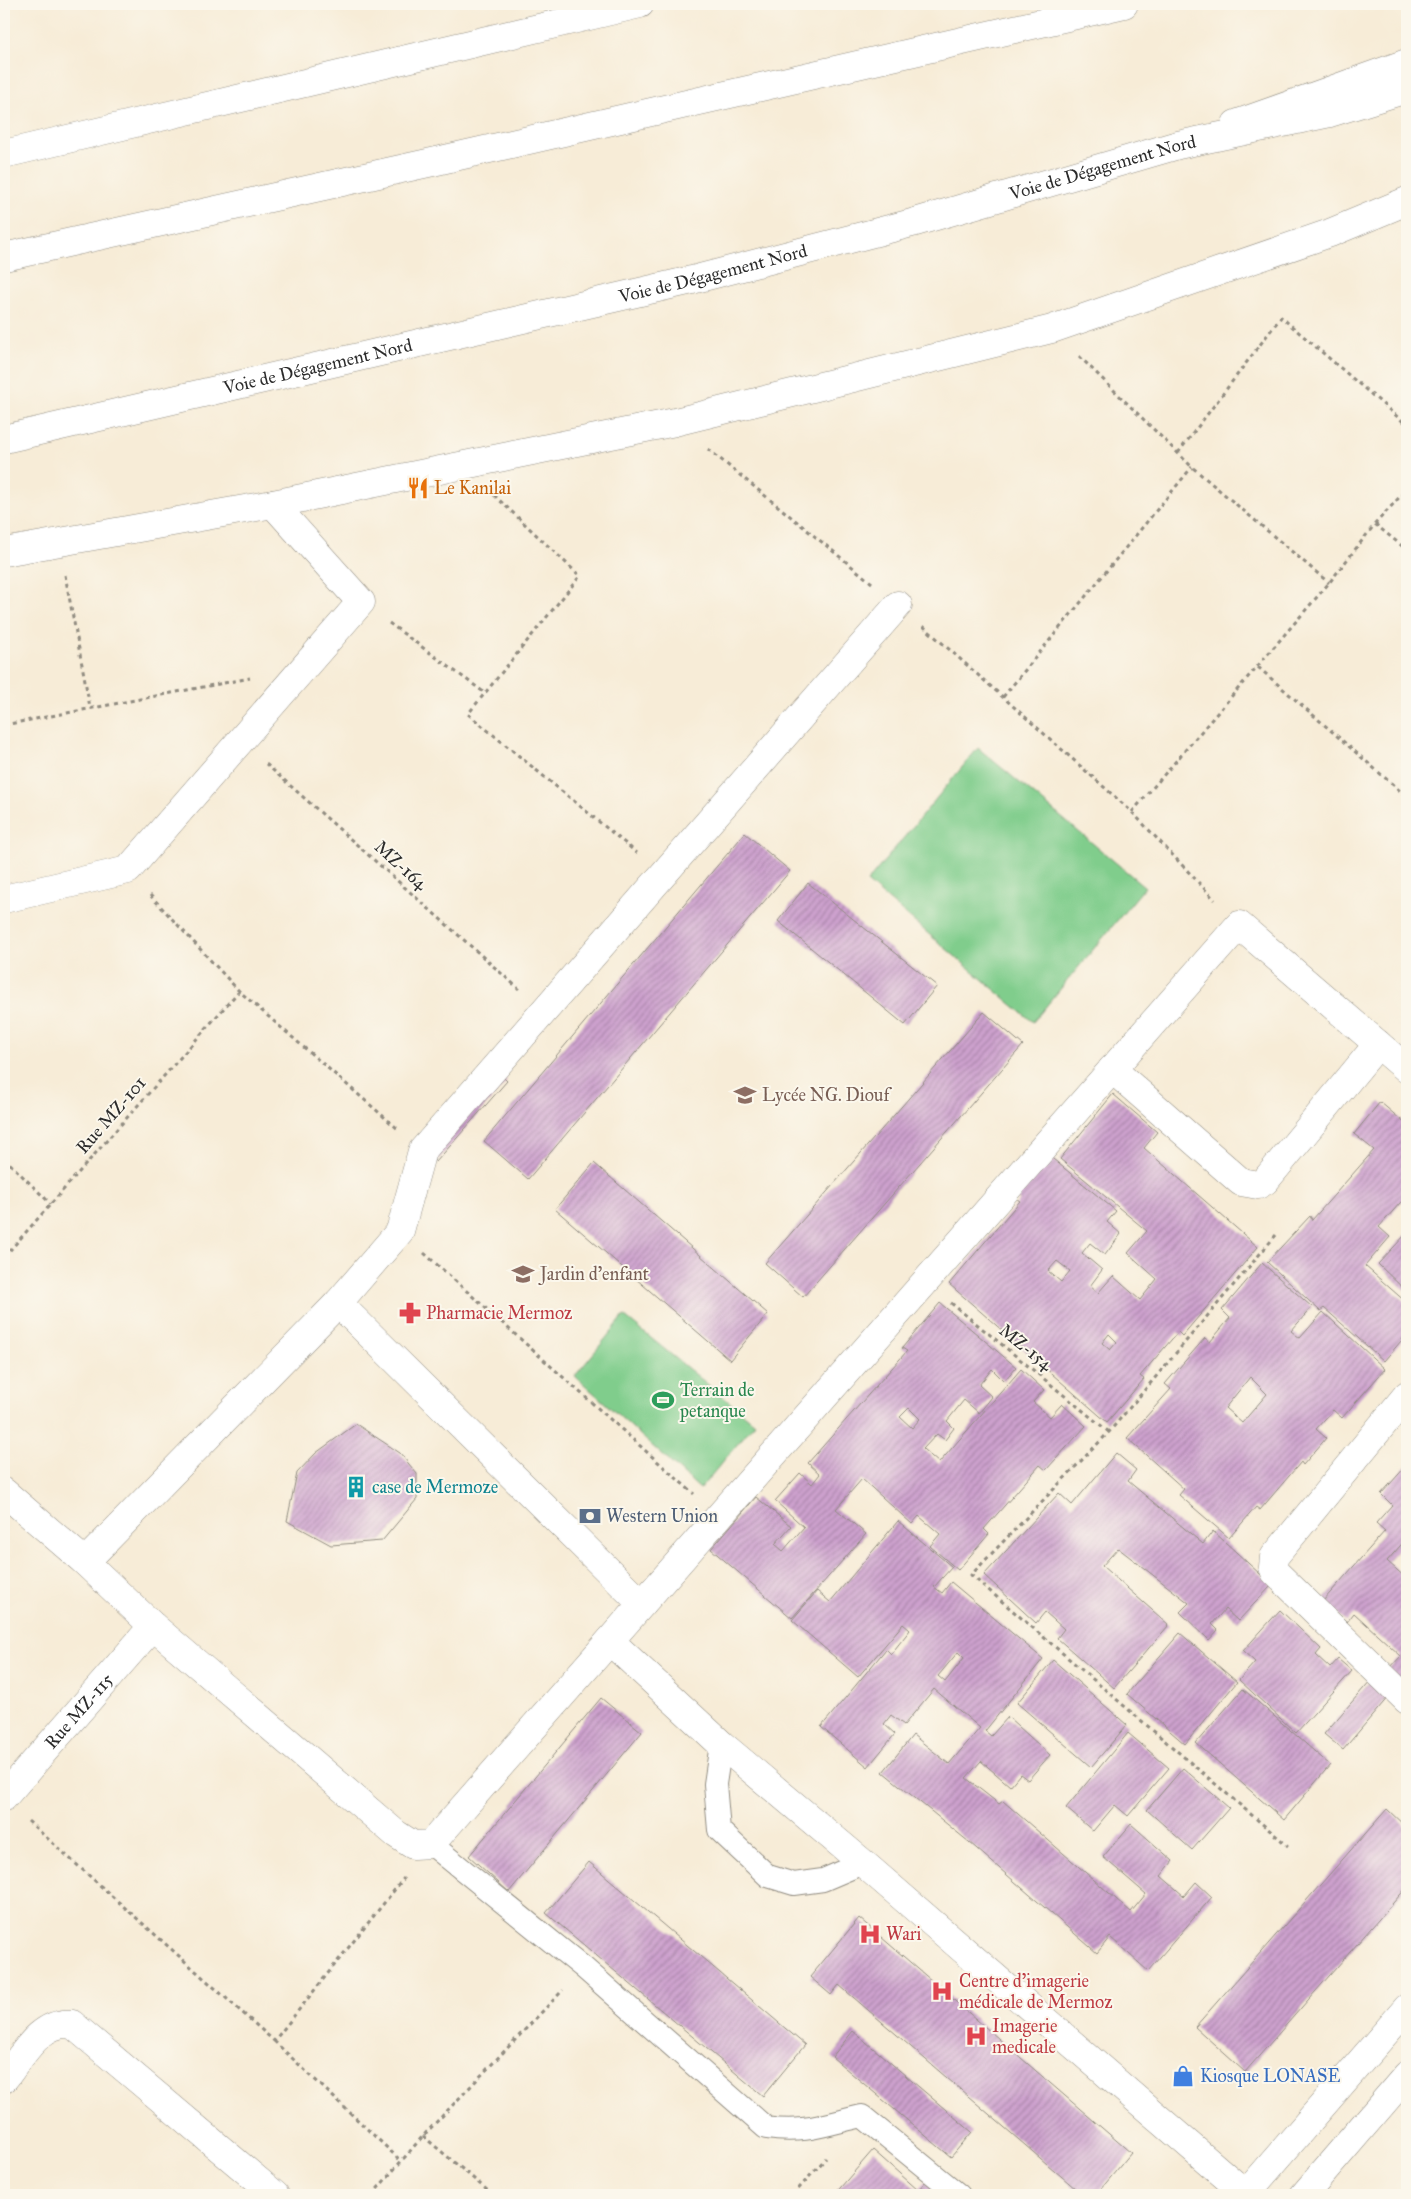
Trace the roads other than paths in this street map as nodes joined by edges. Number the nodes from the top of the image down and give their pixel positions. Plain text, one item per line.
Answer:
1 (640, 4) edge
2 (1124, 4) edge
3 (595, 9) edge
4 (1407, 62) edge
5 (1407, 89) edge
6 (1178, 145) junction
7 (4, 154) edge
8 (1407, 201) edge
9 (4, 256) edge
10 (4, 439) edge
11 (273, 504) junction
12 (4, 552) edge
13 (898, 604) road end
14 (4, 899) edge
15 (1378, 1044) junction
16 (1112, 1069) junction
17 (1407, 1069) edge
18 (338, 1303) junction
19 (1405, 1401) edge
20 (4, 1492) edge
21 (85, 1562) junction
22 (642, 1604) junction
23 (153, 1626) junction
24 (610, 1641) junction
25 (1407, 1700) edge
26 (721, 1744) junction
27 (4, 1796) edge
28 (431, 1844) junction
29 (863, 1862) junction
30 (1407, 2008) edge
31 (1407, 2075) edge
32 (4, 2079) edge
33 (1246, 2194) edge
34 (275, 2195) edge
35 (959, 2195) edge
36 (1304, 2195) edge

1 - 3 main road
2 - 9 main road
3 - 7 main road
4 - 6 main road, Voie de Dégagement Nord
5 - 6 main road
6 - 10 main road, Voie de Dégagement Nord
8 - 11 main road
11 - 12 main road
11 - 14 main road
13 - 18 main road
15 - 16 main road
15 - 16 main road
15 - 17 main road
16 - 22 main road
18 - 21 main road
18 - 22 main road
19 - 25 main road
20 - 21 main road
21 - 23 main road
22 - 24 main road
23 - 27 main road, Rue MZ-115
23 - 28 main road
24 - 26 main road
24 - 28 main road
26 - 29 main road
26 - 29 lane
28 - 35 lane
29 - 33 main road
30 - 33 main road
31 - 36 main road
32 - 34 main road

